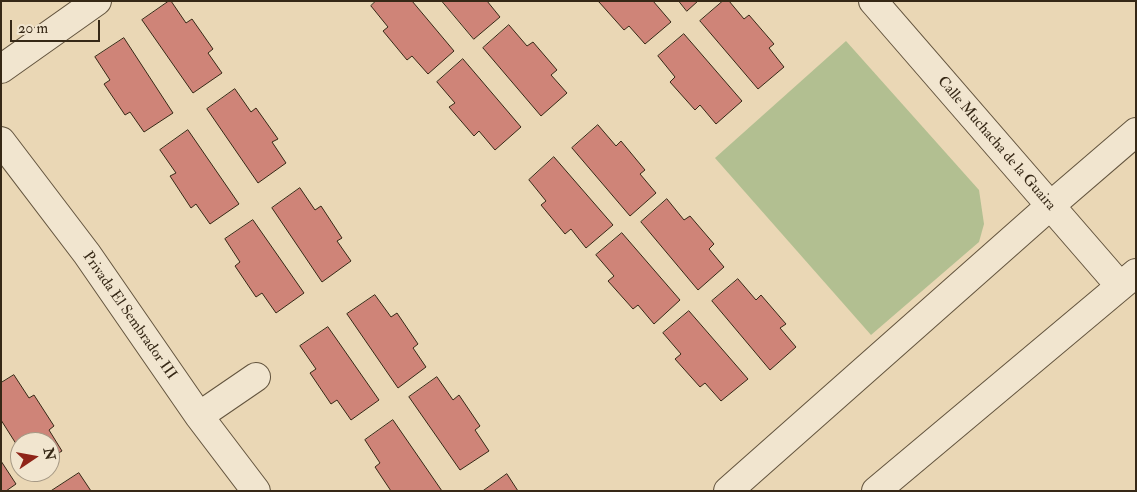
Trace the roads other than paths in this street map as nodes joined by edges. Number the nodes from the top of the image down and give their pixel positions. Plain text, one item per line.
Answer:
1 (97, 1) edge
2 (873, 1) edge
3 (1, 69) edge
4 (1136, 132) edge
5 (1, 141) edge
6 (1050, 206) junction
7 (1128, 279) edge
8 (256, 376) dead end
9 (200, 416) junction
10 (256, 491) edge
11 (728, 491) edge
12 (876, 491) edge

1 - 3 street
2 - 6 street, Calle Muchacha de la Guaira
4 - 6 street
5 - 9 street, Privada El Sembrador III
6 - 7 street, Calle Muchacha de la Guaira
6 - 11 street
7 - 12 street
8 - 9 street
9 - 10 street, Privada El Sembrador III

